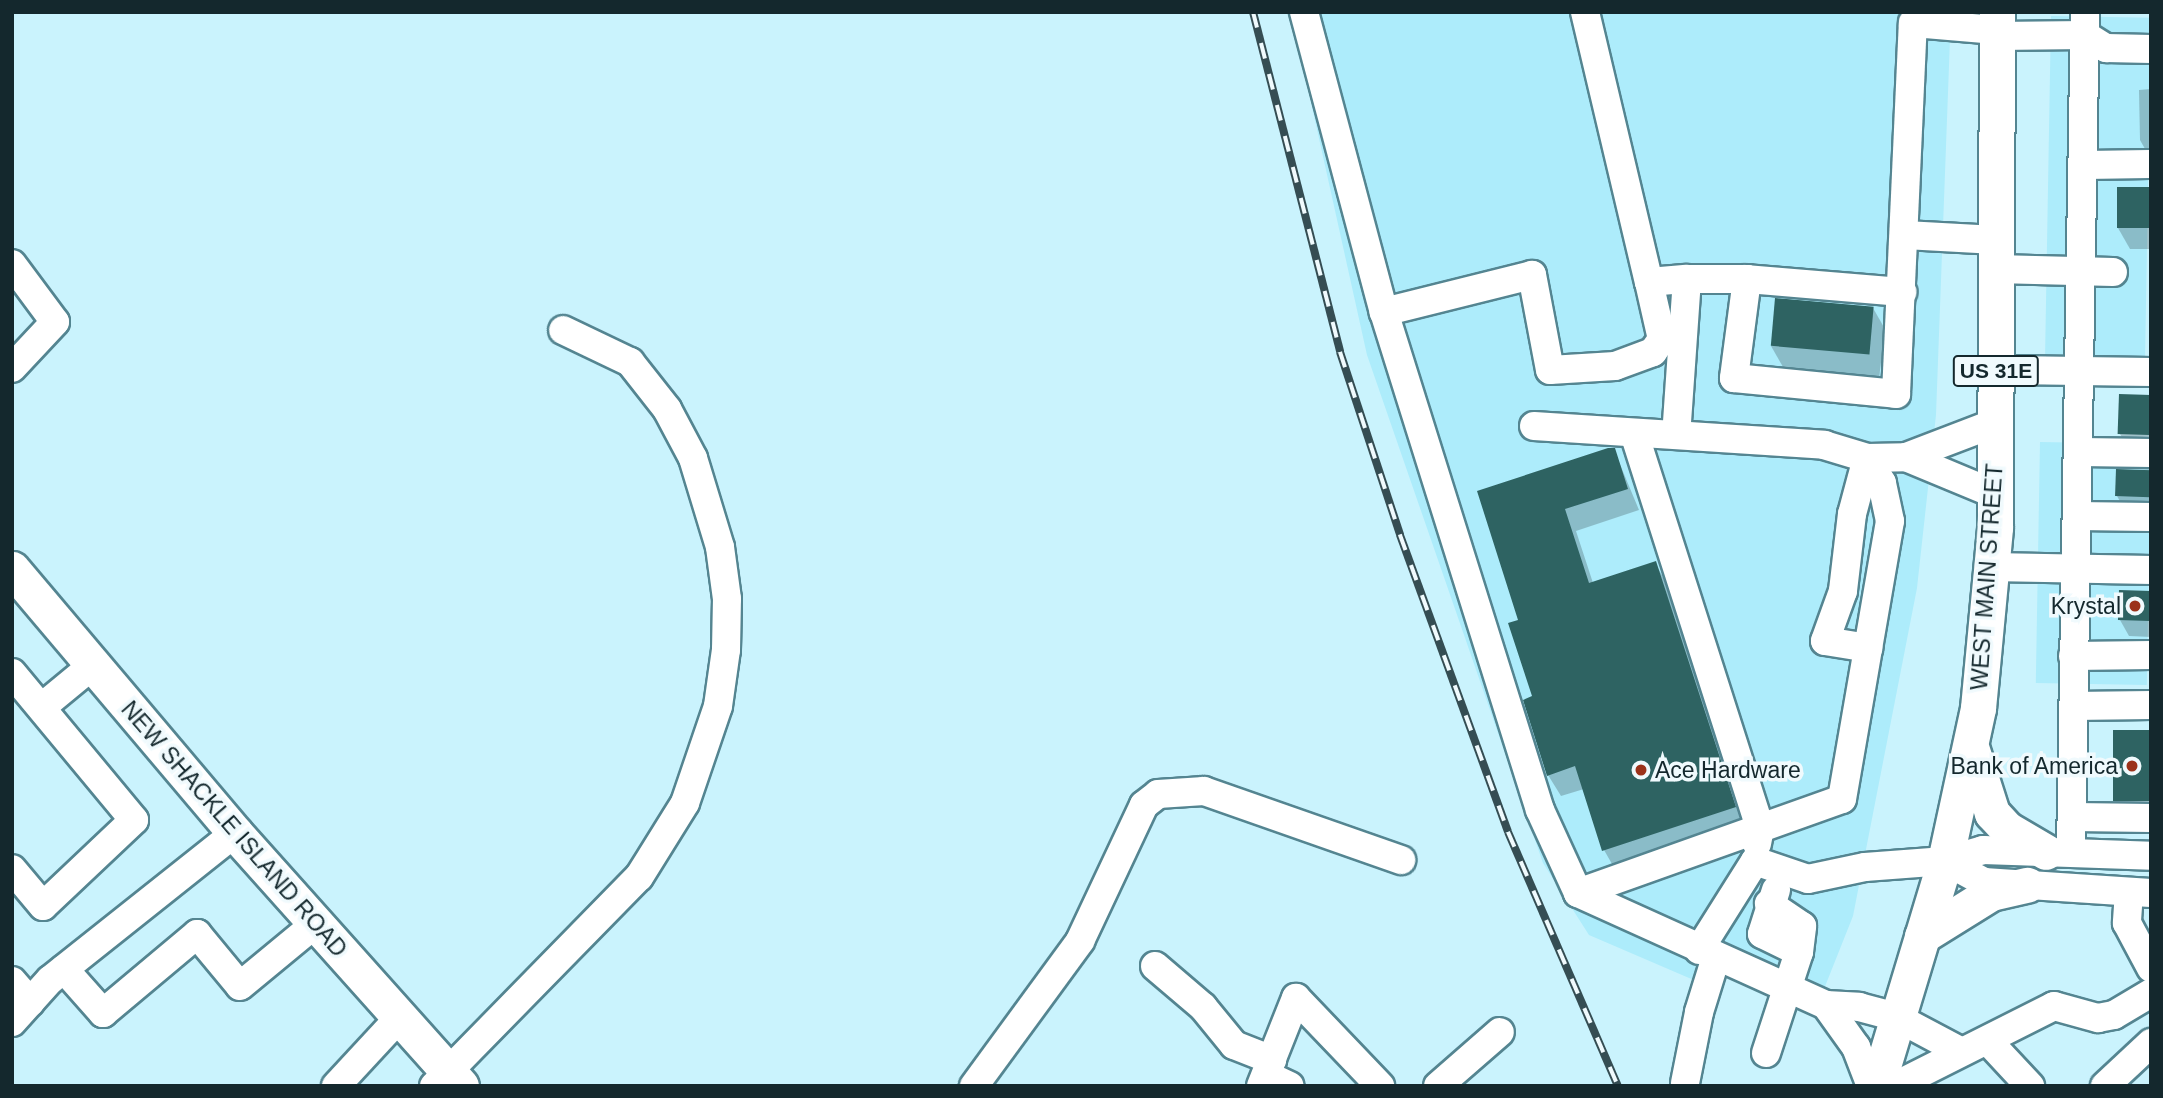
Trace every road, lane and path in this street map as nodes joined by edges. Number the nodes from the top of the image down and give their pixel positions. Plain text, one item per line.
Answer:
1 (1304, 12) edge
2 (1585, 12) edge
3 (2085, 24) edge
4 (1997, 26) edge
5 (2151, 49) edge
6 (2151, 164) edge
7 (2084, 165) junction
8 (1905, 235) junction
9 (1996, 255) junction
10 (12, 264) edge
11 (2083, 271) junction
12 (2113, 272) dead end
13 (1688, 279) junction
14 (1747, 279) junction
15 (1649, 282) junction
16 (1902, 292) junction
17 (1384, 312) junction
18 (563, 330) dead end
19 (12, 368) edge
20 (1996, 370) junction
21 (2082, 371) junction
22 (2151, 372) edge
23 (1996, 423) junction
24 (1534, 426) dead end
25 (1634, 433) junction
26 (1676, 435) junction
27 (2081, 452) junction
28 (2151, 453) edge
29 (1867, 457) junction
30 (1906, 457) junction
31 (1995, 494) junction
32 (2077, 516) junction
33 (2151, 517) edge
34 (1992, 567) junction
35 (12, 569) edge
36 (2151, 570) edge
37 (2073, 573) junction
38 (2151, 579) edge
39 (1843, 591) junction
40 (1868, 648) junction
41 (2151, 655) edge
42 (2073, 656) junction
43 (93, 665) junction
44 (12, 673) edge
45 (2151, 705) edge
46 (2073, 706) junction
47 (43, 707) junction
48 (1971, 747) junction
49 (2073, 817) junction
50 (2151, 818) edge
51 (1760, 828) junction
52 (235, 833) junction
53 (2059, 852) junction
54 (2151, 856) edge
55 (1401, 860) dead end
56 (1755, 861) junction
57 (1945, 861) junction
58 (12, 869) edge
59 (1786, 871) junction
60 (2027, 885) junction
61 (2140, 892) edge
62 (1578, 893) junction
63 (315, 924) junction
64 (1922, 936) junction
65 (1707, 954) junction
66 (1155, 966) dead end
67 (2151, 968) edge
68 (64, 969) junction
69 (1787, 988) junction
70 (2151, 993) edge
71 (18, 1002) edge
72 (1826, 1005) junction
73 (1896, 1017) junction
74 (399, 1018) junction
75 (1500, 1032) dead end
76 (1988, 1041) junction
77 (1958, 1050) junction
78 (1766, 1053) dead end
79 (2144, 1058) edge
80 (1272, 1077) edge
81 (448, 1082) edge
82 (1685, 1083) dead end
83 (336, 1086) edge
84 (974, 1086) edge
85 (1380, 1086) edge
86 (1438, 1086) edge
87 (1871, 1086) edge
88 (1877, 1086) edge
89 (1895, 1086) edge
90 (2030, 1086) edge
91 (2105, 1086) edge

1 - 17 street
2 - 15 street
3 - 4 street
3 - 5 street
3 - 7 street
4 - 8 street
4 - 9 main road, WEST MAIN STREET / US 31E
6 - 7 street
7 - 11 street
8 - 9 street
8 - 16 street
9 - 11 street
9 - 20 main road, WEST MAIN STREET / US 31E
10 - 19 street
11 - 12 street
11 - 21 street
13 - 14 street
13 - 15 street
13 - 26 street
14 - 16 street
14 - 16 street
15 - 17 street
17 - 62 street
18 - 81 street
20 - 21 street
20 - 23 main road, WEST MAIN STREET / US 31E
21 - 22 street
21 - 27 street
23 - 30 street
23 - 31 main road, WEST MAIN STREET / US 31E
24 - 25 street
25 - 26 street
25 - 51 street
26 - 29 street
27 - 28 street
27 - 32 street
29 - 30 street
29 - 39 street
29 - 40 street
30 - 31 street
31 - 34 main road, WEST MAIN STREET / US 31E
32 - 33 street
32 - 37 street
34 - 37 street
34 - 48 main road, WEST MAIN STREET / US 31E
35 - 43 main road, NEW SHACKLE ISLAND ROAD
36 - 37 street
37 - 38 street
37 - 42 street
39 - 40 street
39 - 40 street
40 - 51 street
41 - 42 street
42 - 46 street
43 - 47 street
43 - 52 main road, NEW SHACKLE ISLAND ROAD
44 - 47 street
45 - 46 street
46 - 49 street
47 - 58 street
48 - 53 main road
48 - 57 main road, WEST MAIN STREET / US 31E
49 - 50 street
49 - 53 street
51 - 56 street
51 - 62 street
52 - 63 main road, NEW SHACKLE ISLAND ROAD
52 - 68 street
53 - 54 street
53 - 57 street
55 - 84 street
56 - 59 street
56 - 65 street
57 - 59 street
57 - 60 street
57 - 64 main road, WEST MAIN STREET / US 31E
59 - 69 street
60 - 61 street
60 - 64 main road
61 - 67 street
62 - 65 street
63 - 68 street
63 - 74 main road, NEW SHACKLE ISLAND ROAD
64 - 73 main road, WEST MAIN STREET / US 31E
65 - 69 street
65 - 82 street
66 - 80 street
68 - 71 street
69 - 72 street
69 - 78 street
70 - 76 street
72 - 73 street
72 - 87 street
73 - 77 street
73 - 88 main road, WEST MAIN STREET / US 31E
74 - 81 main road, NEW SHACKLE ISLAND ROAD
74 - 83 street
75 - 86 street
76 - 77 street
76 - 90 street
77 - 89 street
79 - 91 street
80 - 85 street

